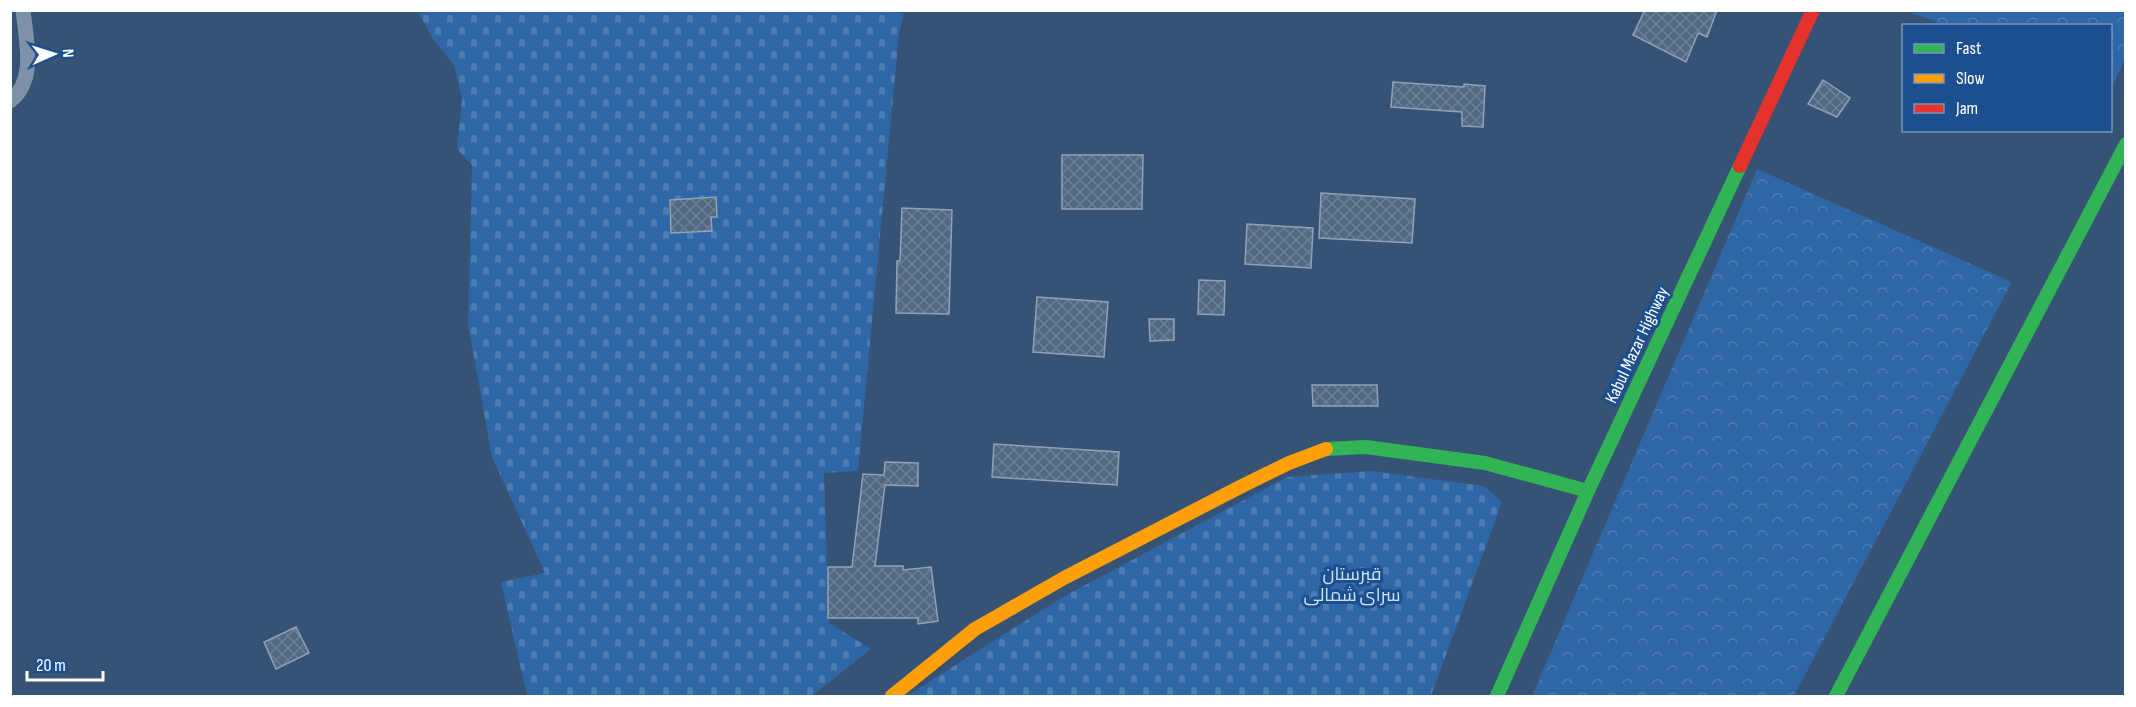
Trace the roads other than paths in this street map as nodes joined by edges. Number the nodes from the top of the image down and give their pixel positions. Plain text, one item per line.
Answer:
1 (23, 10) edge
2 (1813, 10) edge
3 (10, 101) edge
4 (2126, 144) edge
5 (1588, 491) junction
6 (892, 696) edge
7 (1497, 696) edge
8 (1836, 696) edge

1 - 3 lane
2 - 5 main road, Kabul Mazar Highway
4 - 8 main road
5 - 6 main road
5 - 7 main road, Kabul Mazar Highway

